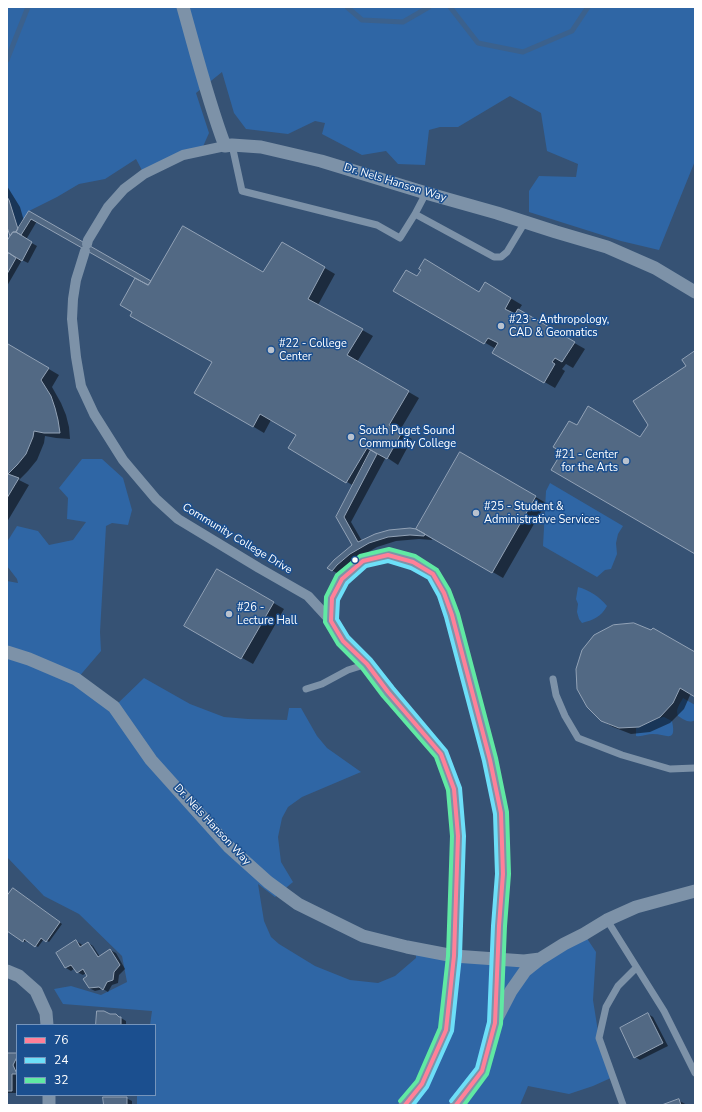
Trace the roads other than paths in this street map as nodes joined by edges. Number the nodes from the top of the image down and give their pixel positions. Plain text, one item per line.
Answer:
1 (183, 7) edge
2 (229, 145) junction
3 (426, 193) junction
4 (415, 214) junction
5 (525, 222) junction
6 (695, 292) edge
7 (331, 621) junction
8 (7, 652) edge
9 (367, 664) junction
10 (553, 679) dead end
11 (306, 689) dead end
12 (695, 768) edge
13 (695, 891) edge
14 (607, 920) junction
15 (454, 956) junction
16 (498, 958) junction
17 (540, 959) junction
18 (636, 968) junction
19 (7, 971) edge
20 (495, 1023) junction
21 (47, 1024) edge
22 (695, 1074) edge
23 (405, 1105) edge
24 (456, 1105) edge
25 (623, 1105) edge

1 - 2 street
2 - 3 street, Dr. Nels Hanson Way
2 - 4 lane
2 - 7 street, Community College Drive
3 - 4 lane
3 - 5 street, Dr. Nels Hanson Way
4 - 5 lane
5 - 6 street, Dr. Nels Hanson Way
7 - 9 street
7 - 16 street
8 - 15 street, Dr. Nels Hanson Way
9 - 11 lane
9 - 15 street
10 - 12 lane
13 - 14 street, Dr. Nels Hanson Way
14 - 17 street, Dr. Nels Hanson Way
14 - 18 lane
15 - 16 street, Dr. Nels Hanson Way
15 - 23 street
16 - 17 street, Dr. Nels Hanson Way
16 - 20 street
17 - 20 street
18 - 22 lane
18 - 25 lane
19 - 21 street
20 - 24 street

